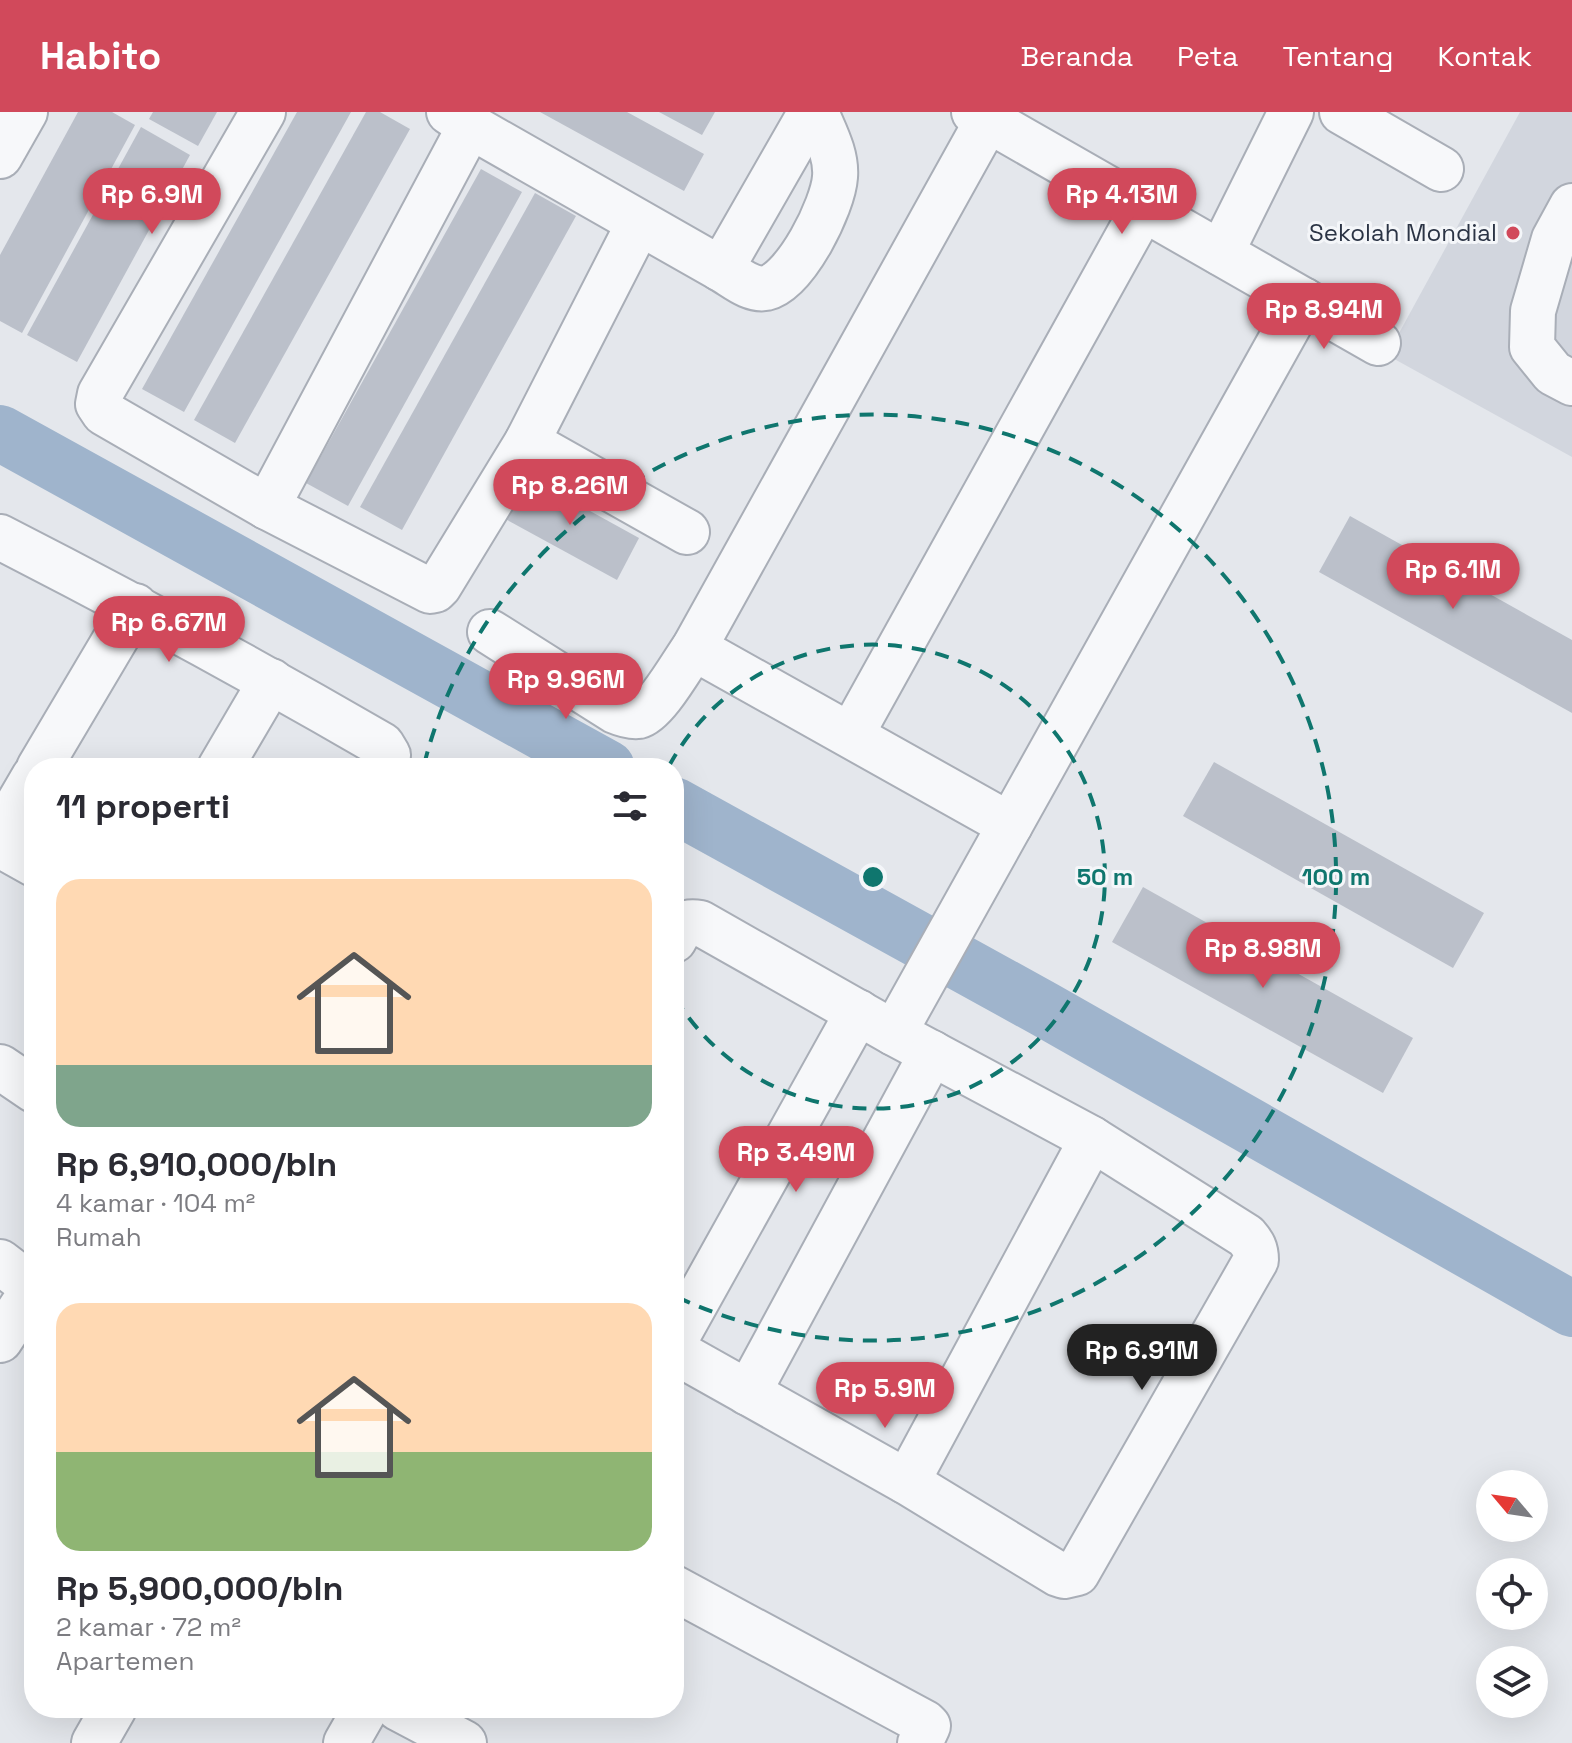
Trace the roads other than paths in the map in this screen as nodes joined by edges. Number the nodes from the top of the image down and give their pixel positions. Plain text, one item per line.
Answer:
1 (25, 112) edge
2 (263, 112) edge
3 (813, 112) edge
4 (1291, 112) edge
5 (1342, 112) edge
6 (985, 115) edge
7 (459, 119) edge
8 (0, 156) edge
9 (1441, 169) dead end
10 (1572, 206) edge
11 (1143, 209) junction
12 (639, 223) junction
13 (1221, 253) junction
14 (721, 269) junction
15 (1303, 300) junction
16 (1378, 343) dead end
17 (1572, 383) edge
18 (527, 442) junction
19 (267, 507) junction
20 (687, 532) dead end
21 (0, 537) edge
22 (135, 606) junction
23 (490, 632) dead end
24 (694, 648) junction
25 (271, 681) junction
26 (851, 735) junction
27 (45, 758) edge
28 (226, 758) edge
29 (388, 758) edge
30 (24, 794) edge
31 (1010, 825) junction
32 (0, 835) edge
33 (0, 845) edge
34 (24, 858) edge
35 (684, 924) edge
36 (887, 1017) junction
37 (932, 1053) junction
38 (0, 1067) edge
39 (24, 1083) edge
40 (1092, 1139) junction
41 (0, 1262) edge
42 (24, 1280) edge
43 (24, 1303) edge
44 (684, 1327) edge
45 (0, 1340) edge
46 (684, 1357) edge
47 (748, 1393) junction
48 (907, 1482) junction
49 (684, 1593) edge
50 (108, 1718) edge
51 (360, 1718) edge
52 (417, 1718) edge
53 (94, 1743) edge
54 (346, 1743) edge
55 (464, 1743) edge
56 (920, 1743) edge

1 - 8 street
2 - 19 street
3 - 14 street
3 - 14 street
4 - 13 street
5 - 9 street
6 - 11 street
6 - 24 street
7 - 12 street
7 - 19 street
10 - 17 street
11 - 13 street
11 - 26 street
12 - 14 street
12 - 18 street
13 - 15 street
15 - 16 street
15 - 31 street
18 - 19 street
18 - 20 street
21 - 22 street
22 - 25 street
22 - 27 street
23 - 24 street
24 - 26 street
25 - 28 street
25 - 29 street
26 - 31 street
30 - 32 street
31 - 36 street
33 - 34 street
35 - 36 street
36 - 37 street
36 - 44 street
37 - 40 street
37 - 47 street
38 - 39 street
40 - 48 street
40 - 48 street
41 - 42 street
43 - 45 street
46 - 47 street
47 - 48 street
49 - 56 street
50 - 53 street
51 - 54 street
52 - 55 street

